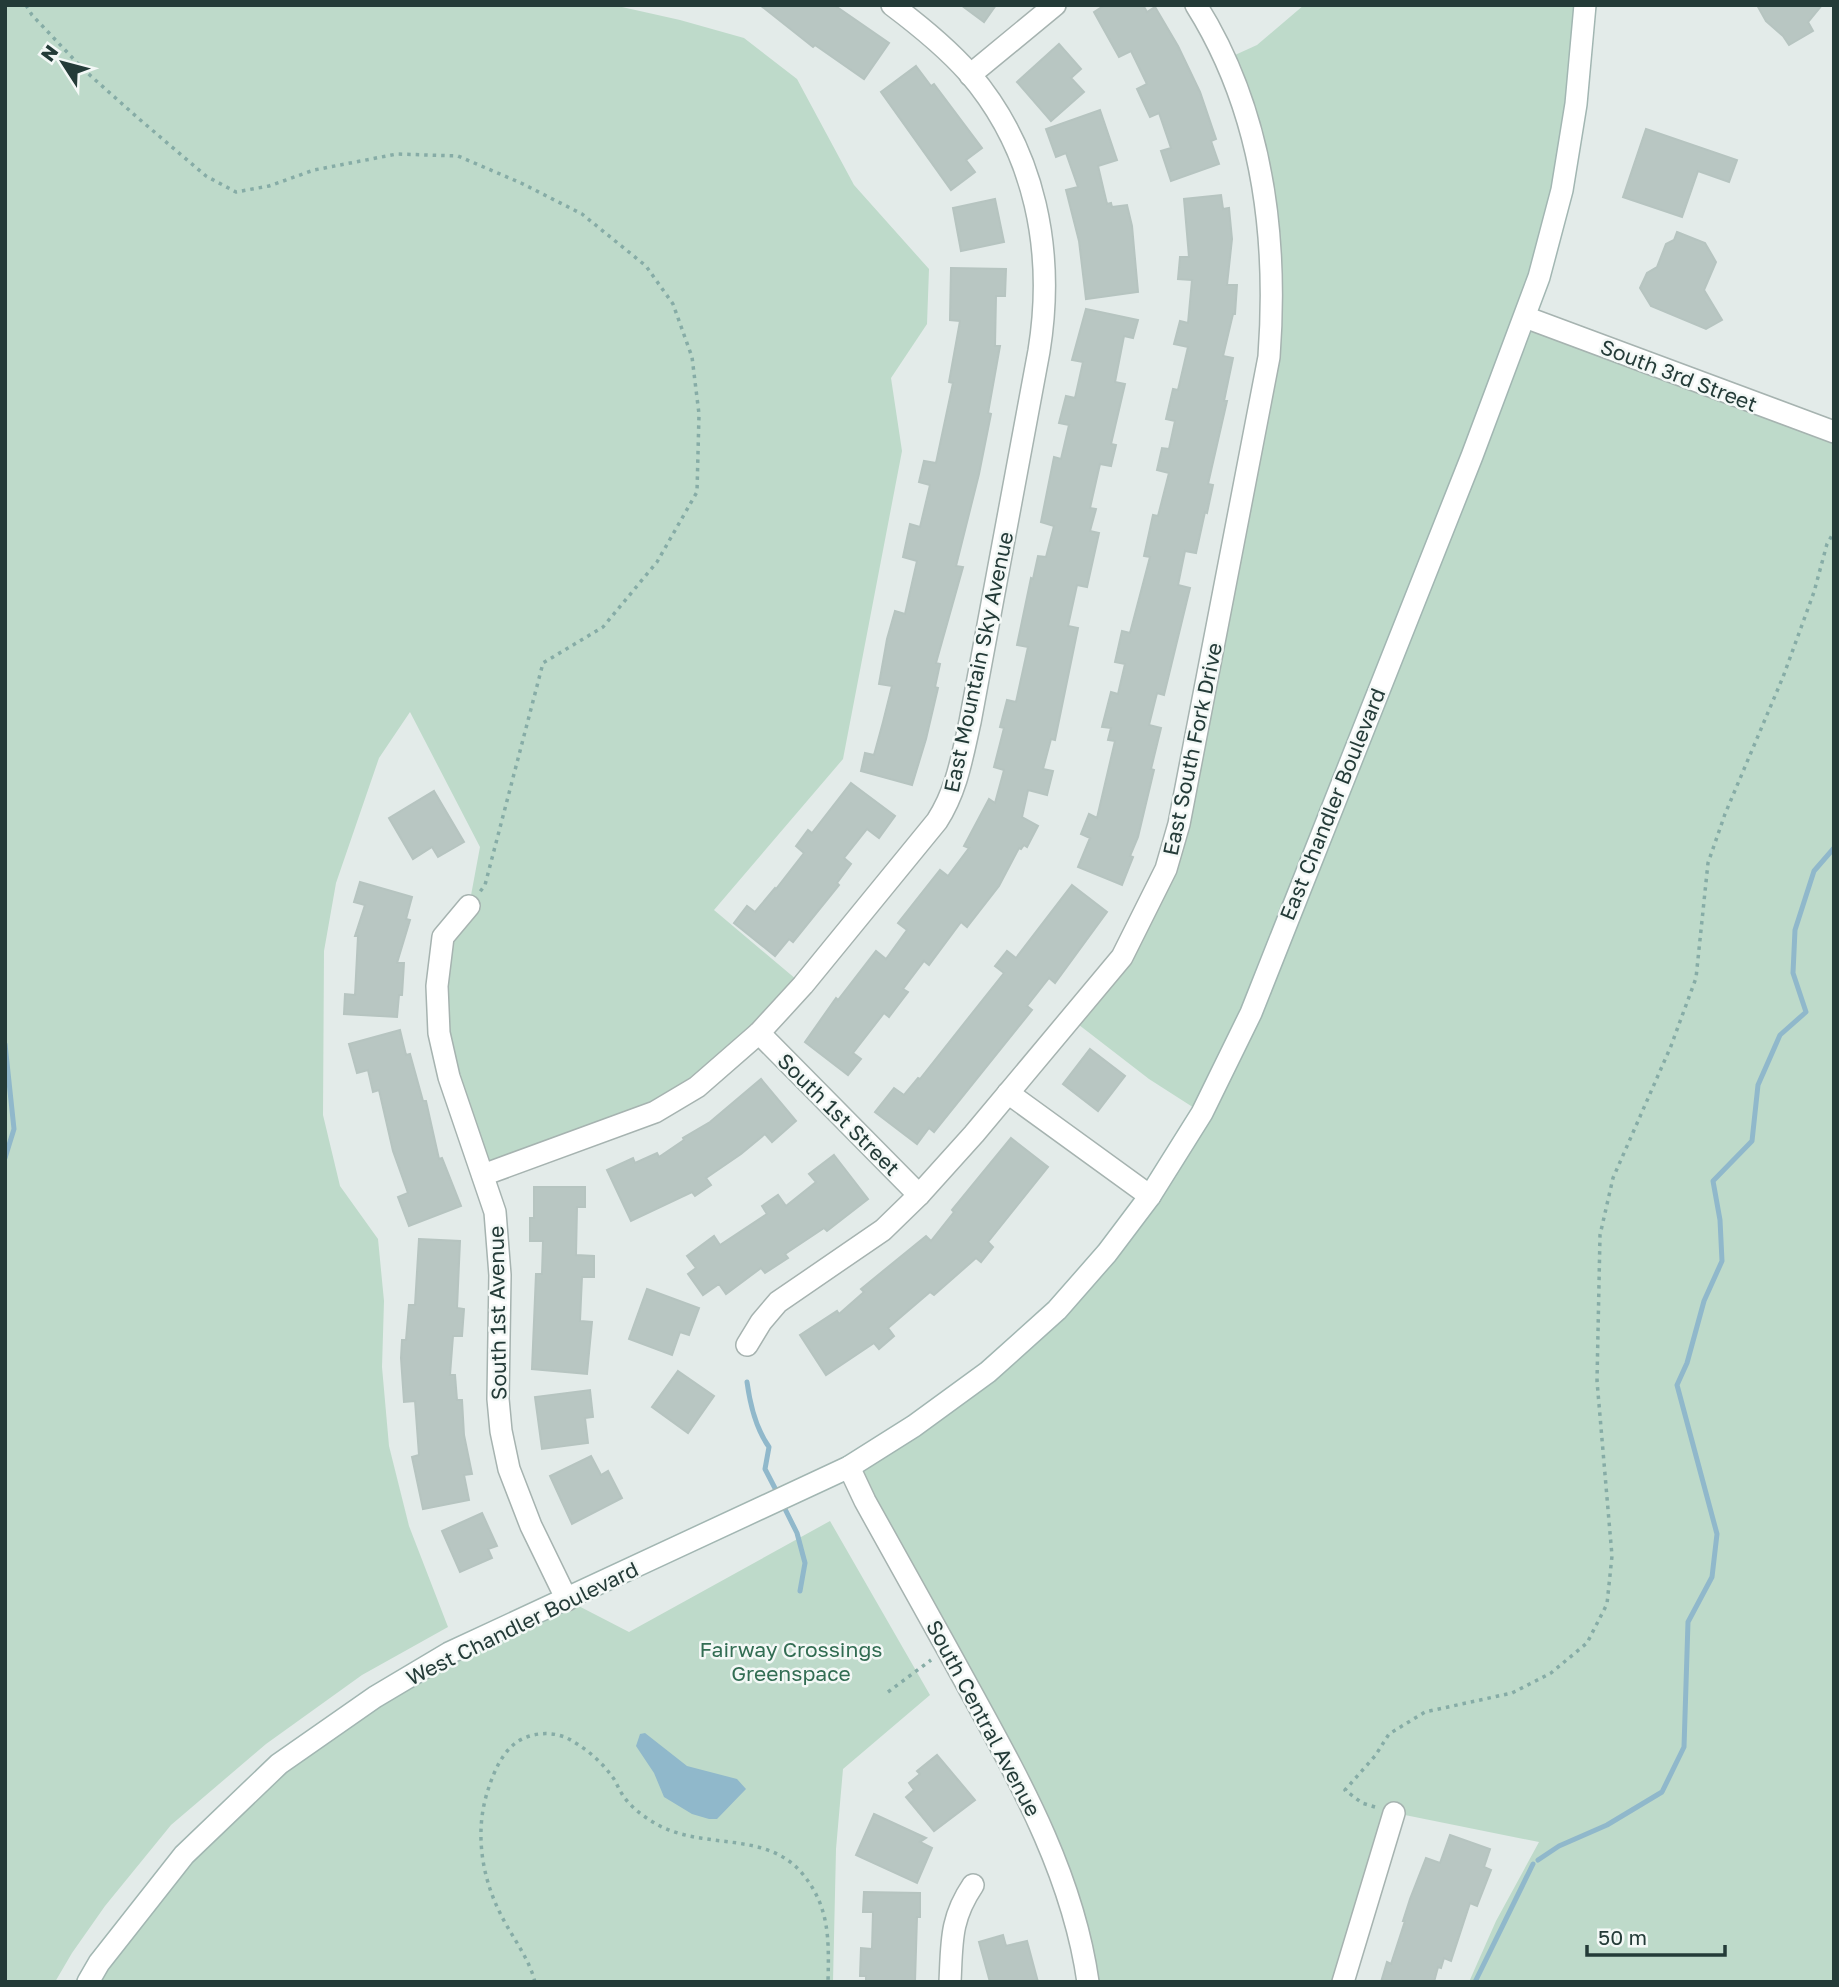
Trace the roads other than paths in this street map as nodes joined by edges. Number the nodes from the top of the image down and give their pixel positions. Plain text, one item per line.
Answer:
1 (892, 5) edge
2 (1055, 5) edge
3 (1196, 5) edge
4 (1586, 5) edge
5 (970, 75) junction
6 (1525, 317) junction
7 (1834, 432) edge
8 (469, 906) road end
9 (759, 1033) junction
10 (1008, 1093) junction
11 (483, 1175) junction
12 (919, 1195) junction
13 (1150, 1196) junction
14 (747, 1345) dead end
15 (849, 1467) junction
16 (567, 1600) junction
17 (1394, 1813) road end
18 (973, 1885) dead end
19 (88, 1982) edge
20 (950, 1982) edge
21 (1088, 1982) edge
22 (1343, 1982) edge

1 - 5 street, East Mountain Sky Avenue
2 - 5 street
3 - 10 street, East South Fork Drive
4 - 6 street, East Chandler Boulevard
5 - 9 street, East Mountain Sky Avenue
6 - 7 street, South 3rd Street
6 - 13 street, East Chandler Boulevard
8 - 11 street, South 1st Avenue
9 - 11 street, East Mountain Sky Avenue
9 - 12 street, South 1st Street
10 - 12 street, East South Fork Drive
10 - 13 street
11 - 16 street, South 1st Avenue
12 - 14 street, East South Fork Drive
13 - 15 street, East Chandler Boulevard
15 - 16 street, West Chandler Boulevard
15 - 21 street, South Central Avenue
16 - 19 street, West Chandler Boulevard
17 - 22 street
18 - 20 street

